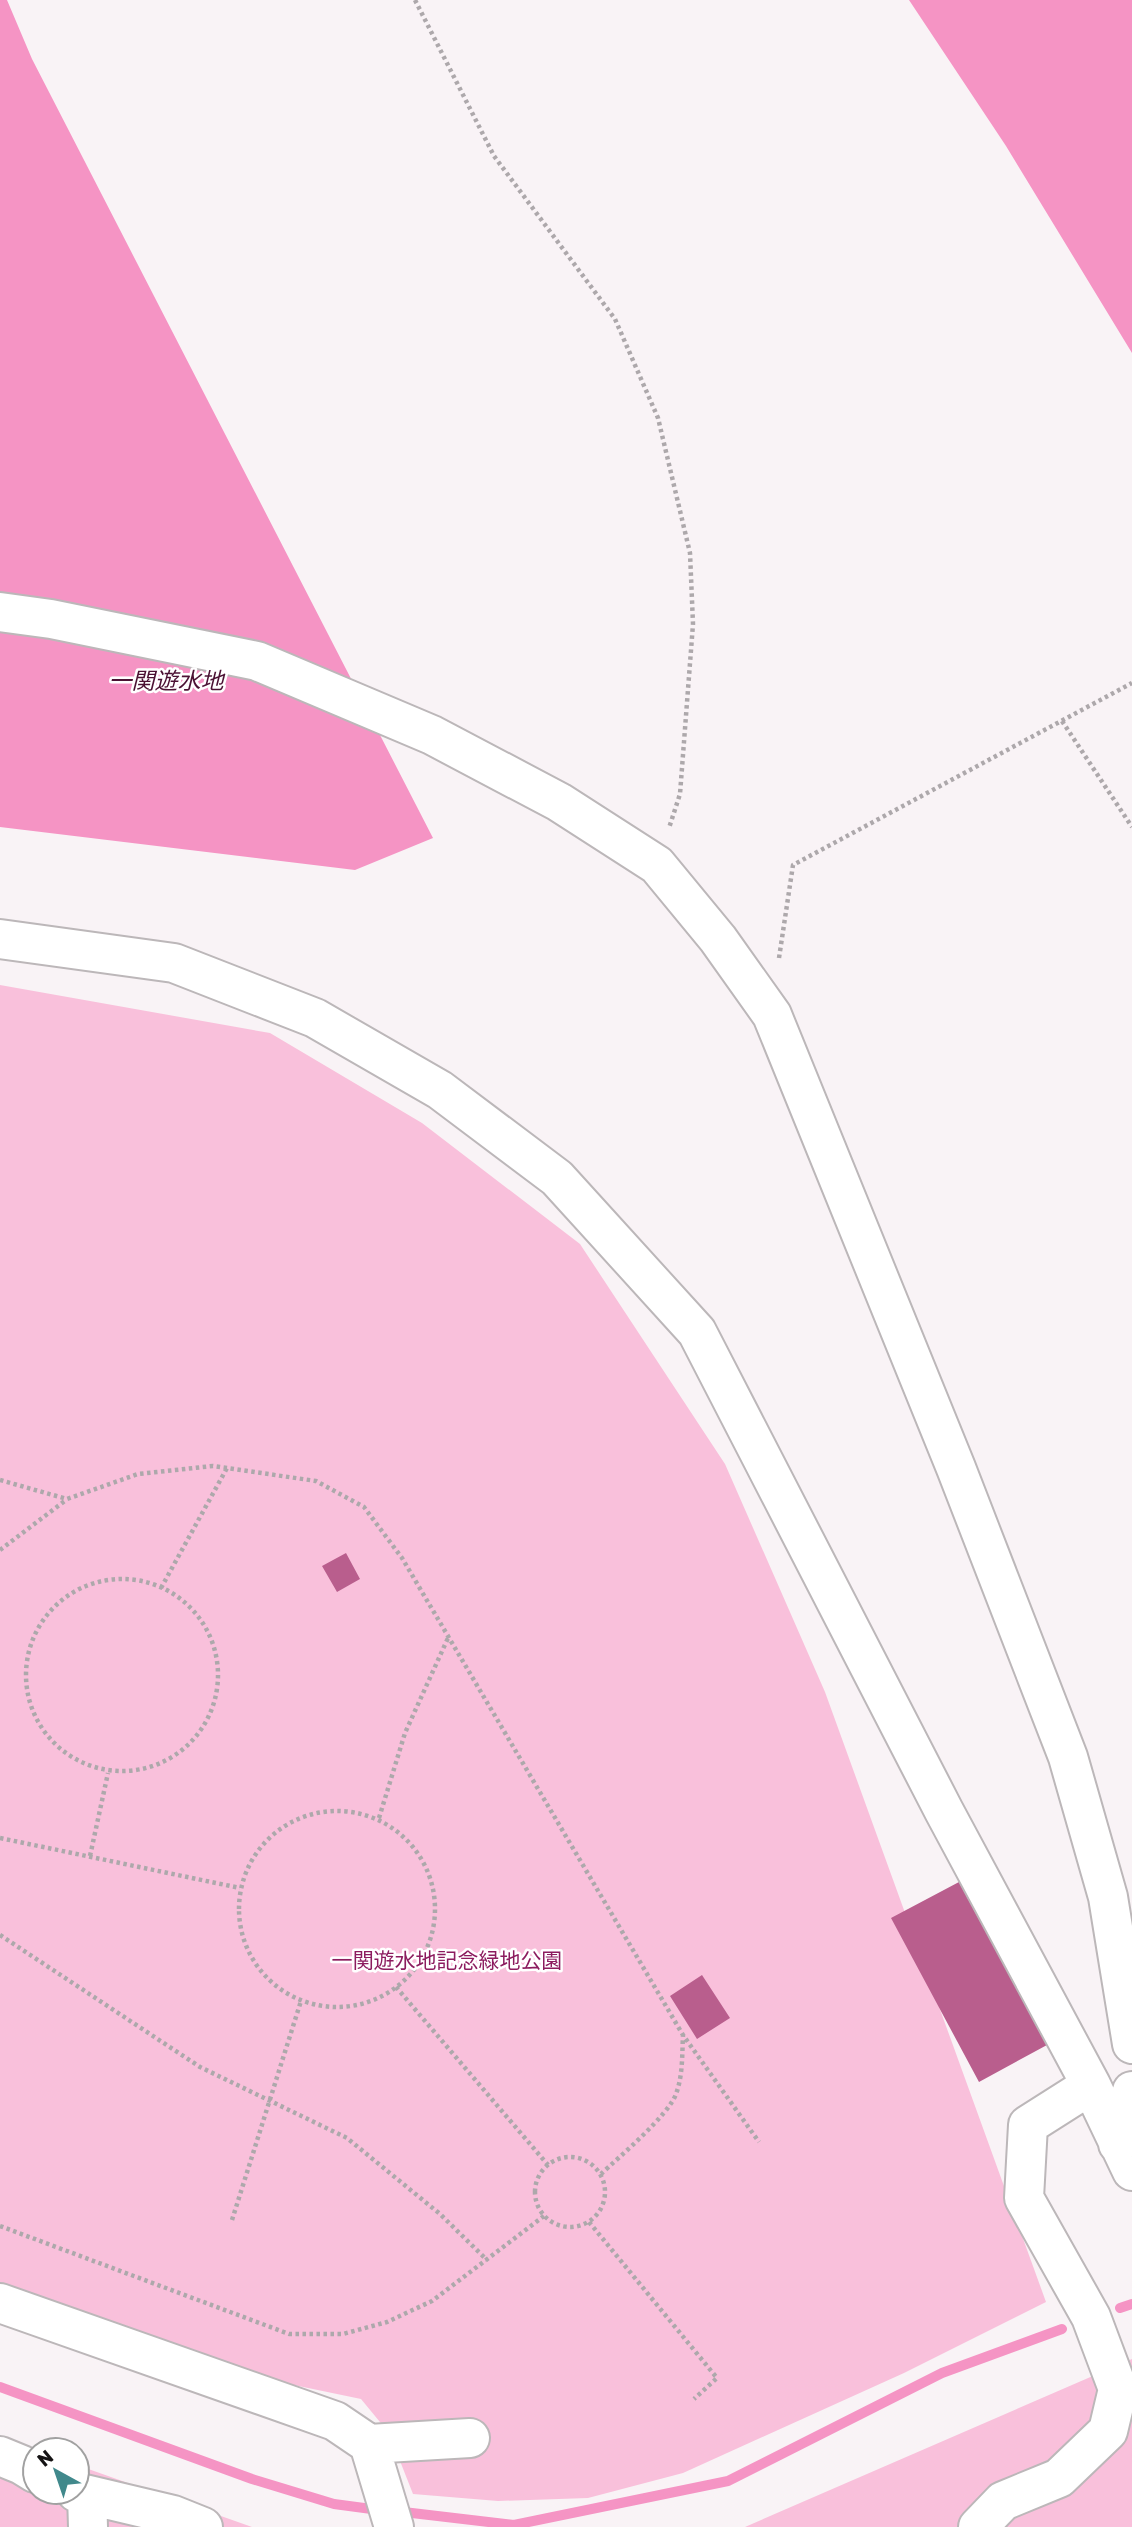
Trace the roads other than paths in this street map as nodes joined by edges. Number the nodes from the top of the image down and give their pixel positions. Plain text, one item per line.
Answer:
1 (0, 611) edge
2 (0, 939) edge
3 (1132, 2044) edge
4 (1091, 2085) junction
5 (1132, 2091) edge
6 (1125, 2157) edge
7 (0, 2303) edge
8 (470, 2438) dead end
9 (369, 2444) junction
10 (0, 2456) edge
11 (21, 2465) edge
12 (91, 2506) edge
13 (203, 2527) edge
14 (394, 2527) edge
15 (978, 2527) edge

1 - 3 street
2 - 4 street
4 - 6 street
4 - 15 street
5 - 6 street
7 - 9 street
8 - 9 street
9 - 14 street
10 - 11 street
12 - 13 street

